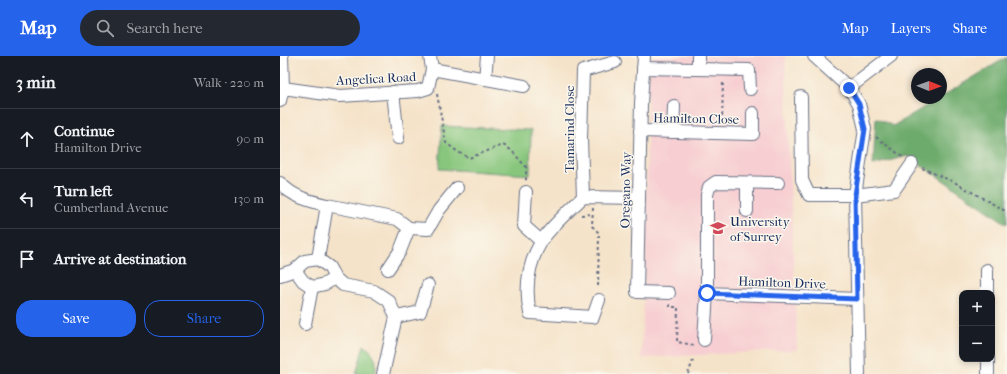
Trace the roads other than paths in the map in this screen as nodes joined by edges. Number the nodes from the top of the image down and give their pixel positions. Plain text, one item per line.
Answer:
1 (282, 56) edge
2 (430, 56) edge
3 (486, 56) edge
4 (698, 56) edge
5 (814, 56) edge
6 (891, 56) edge
7 (615, 62) dead end
8 (644, 62) edge
9 (432, 69) junction
10 (698, 69) junction
11 (485, 79) junction
12 (524, 86) dead end
13 (283, 88) junction
14 (849, 88) junction
15 (750, 89) dead end
16 (393, 92) junction
17 (801, 97) dead end
18 (280, 101) edge
19 (674, 106) dead end
20 (753, 113) dead end
21 (640, 131) junction
22 (673, 132) junction
23 (398, 138) dead end
24 (912, 164) road end
25 (747, 183) junction
26 (778, 183) dead end
27 (283, 187) edge
28 (457, 188) dead end
29 (526, 192) road end
30 (855, 195) junction
31 (589, 197) junction
32 (638, 198) junction
33 (327, 205) junction
34 (747, 211) dead end
35 (409, 228) junction
36 (541, 241) junction
37 (318, 259) junction
38 (388, 269) dead end
39 (295, 270) junction
40 (986, 270) dead end
41 (280, 275) edge
42 (335, 278) junction
43 (428, 285) dead end
44 (312, 287) junction
45 (987, 290) edge
46 (669, 293) road end
47 (707, 293) junction
48 (857, 299) junction
49 (599, 300) road end
50 (396, 317) junction
51 (305, 324) dead end
52 (704, 340) road end
53 (988, 362) edge
54 (383, 374) edge
55 (859, 374) edge
56 (988, 374) edge

1 - 13 street
2 - 9 street, Angelica Road
3 - 11 street
4 - 10 street
5 - 14 street
6 - 14 street
7 - 31 street, Tamarind Close
8 - 10 street
8 - 21 street, Oregano Way
9 - 11 street, Angelica Road
9 - 16 street, Angelica Road
10 - 15 street
11 - 12 street, Angelica Road
13 - 16 street, Angelica Road
13 - 18 street
14 - 30 street
16 - 23 street
17 - 30 street
19 - 22 street
20 - 22 street, Hamilton Close
21 - 22 street, Hamilton Close
21 - 32 street, Oregano Way
24 - 30 street
25 - 26 street
25 - 34 street
25 - 47 street
27 - 33 street
28 - 35 street
29 - 36 street
30 - 48 street
31 - 32 street
31 - 36 street
32 - 46 street, Oregano Way
33 - 35 street
33 - 37 street
35 - 38 street
36 - 49 street
37 - 39 street
37 - 42 street
39 - 41 street
39 - 44 street
40 - 45 street
42 - 44 street
42 - 50 street
43 - 50 street
44 - 51 street
47 - 48 street, Hamilton Drive
47 - 52 street
48 - 55 street
50 - 54 street
53 - 56 street

